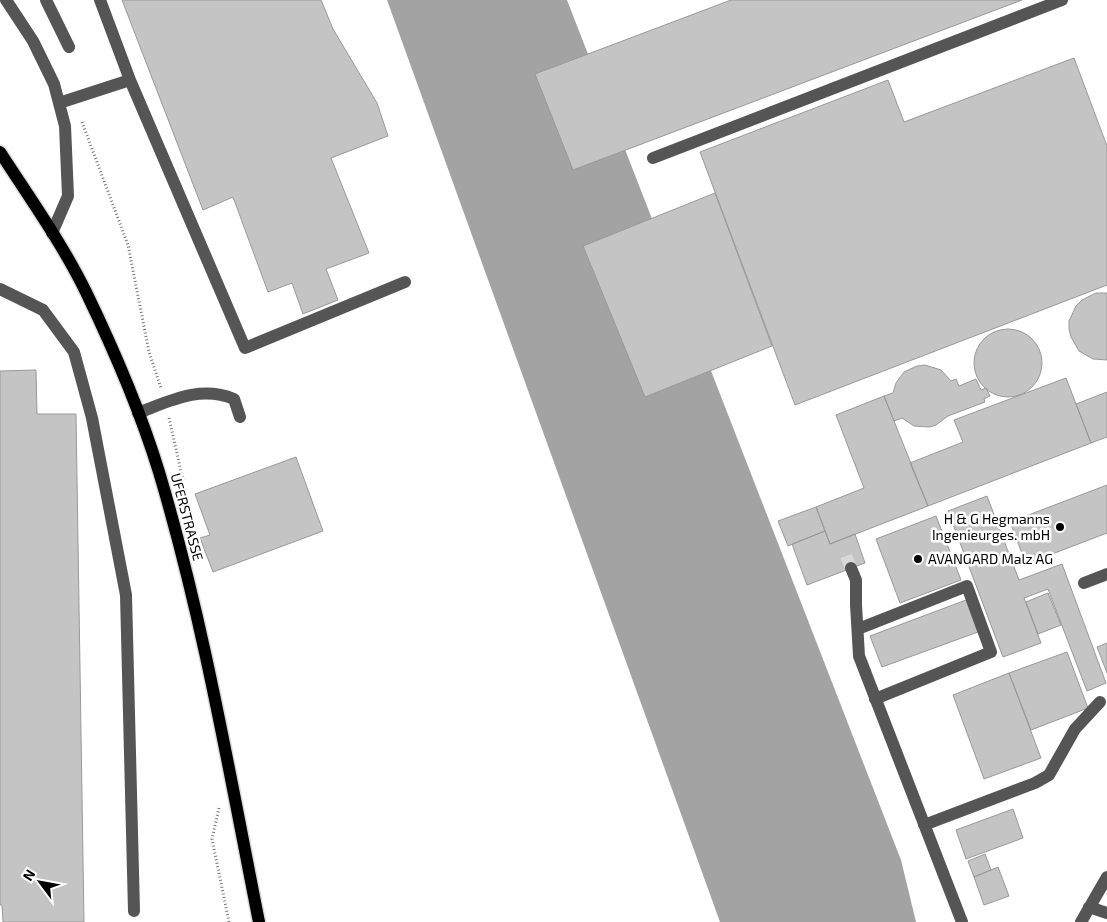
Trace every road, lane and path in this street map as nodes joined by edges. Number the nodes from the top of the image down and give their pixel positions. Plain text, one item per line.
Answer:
1 (6, 0) edge
2 (46, 0) edge
3 (100, 0) edge
4 (1062, 0) edge
5 (69, 47) dead end
6 (130, 80) junction
7 (59, 103) junction
8 (0, 152) edge
9 (653, 158) dead end
10 (52, 233) junction
11 (405, 282) dead end
12 (0, 289) edge
13 (138, 413) junction
14 (240, 417) dead end
15 (851, 568) tunnel mouth
16 (1107, 574) edge
17 (1084, 583) dead end
18 (858, 629) junction
19 (875, 700) junction
20 (1100, 702) dead end
21 (220, 803) dead end
22 (924, 825) junction
23 (1107, 877) edge
24 (1090, 907) junction
25 (134, 911) dead end
26 (1107, 913) edge
27 (229, 922) edge
28 (259, 922) edge
29 (962, 922) edge
30 (1081, 922) edge

1 - 7 street
2 - 5 street
3 - 6 street
4 - 9 street
6 - 7 street
6 - 11 street
7 - 10 street
8 - 10 main road, UFERSTRASSE
10 - 13 main road, UFERSTRASSE
12 - 25 street
13 - 14 street
13 - 28 main road, UFERSTRASSE
15 - 18 street
16 - 17 street
18 - 19 street
18 - 19 street
19 - 22 street
20 - 22 street
21 - 27 path
22 - 29 street
23 - 24 street
24 - 26 street
24 - 30 street

